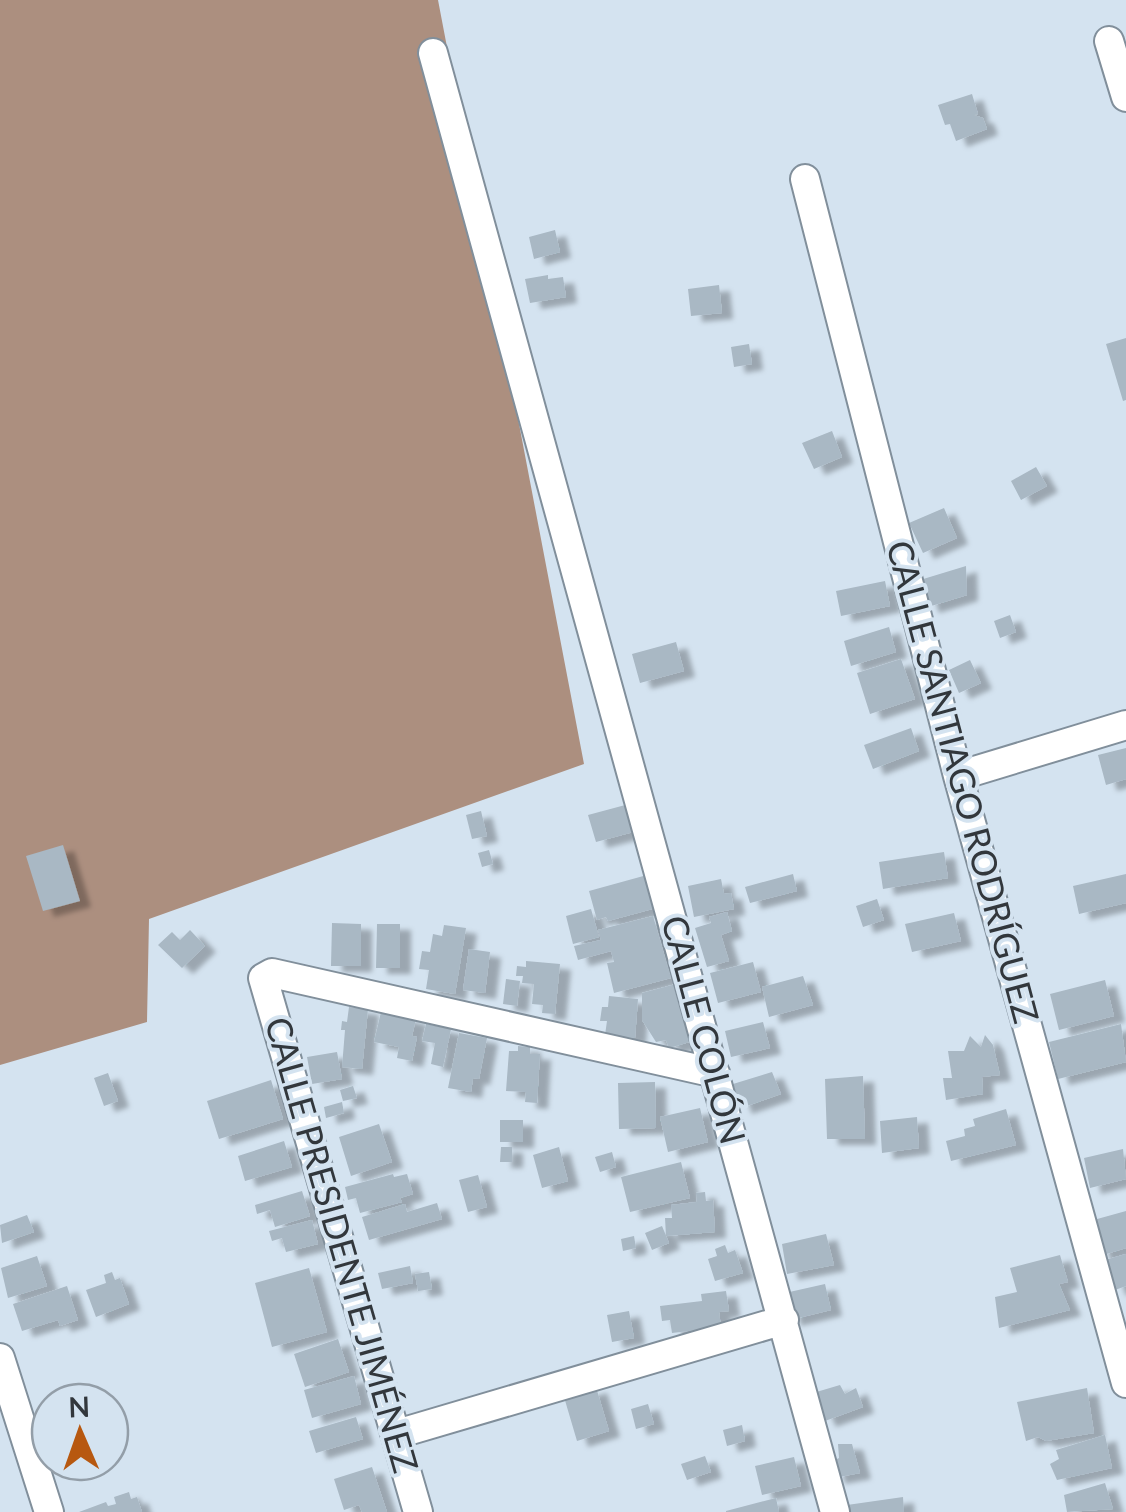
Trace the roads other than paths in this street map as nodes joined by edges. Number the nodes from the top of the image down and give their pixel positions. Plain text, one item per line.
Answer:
1 (1109, 41) dead end
2 (433, 52) dead end
3 (1126, 97) edge
4 (805, 179) dead end
5 (1126, 724) edge
6 (958, 776) junction
7 (715, 1073) junction
8 (784, 1320) junction
9 (0, 1358) edge
10 (1126, 1383) edge
11 (397, 1434) junction
12 (49, 1512) edge
13 (418, 1512) edge
14 (835, 1512) edge

1 - 3 street
2 - 7 street, CALLE COLÓN
4 - 6 street, CALLE SANTIAGO RODRÍGUEZ
5 - 6 street
6 - 10 street, CALLE SANTIAGO RODRÍGUEZ
7 - 8 street, CALLE COLÓN
7 - 11 street, CALLE PRESIDENTE JIMÉNEZ
8 - 11 street
8 - 14 street, CALLE COLÓN
9 - 12 street
11 - 13 street, CALLE PRESIDENTE JIMÉNEZ

